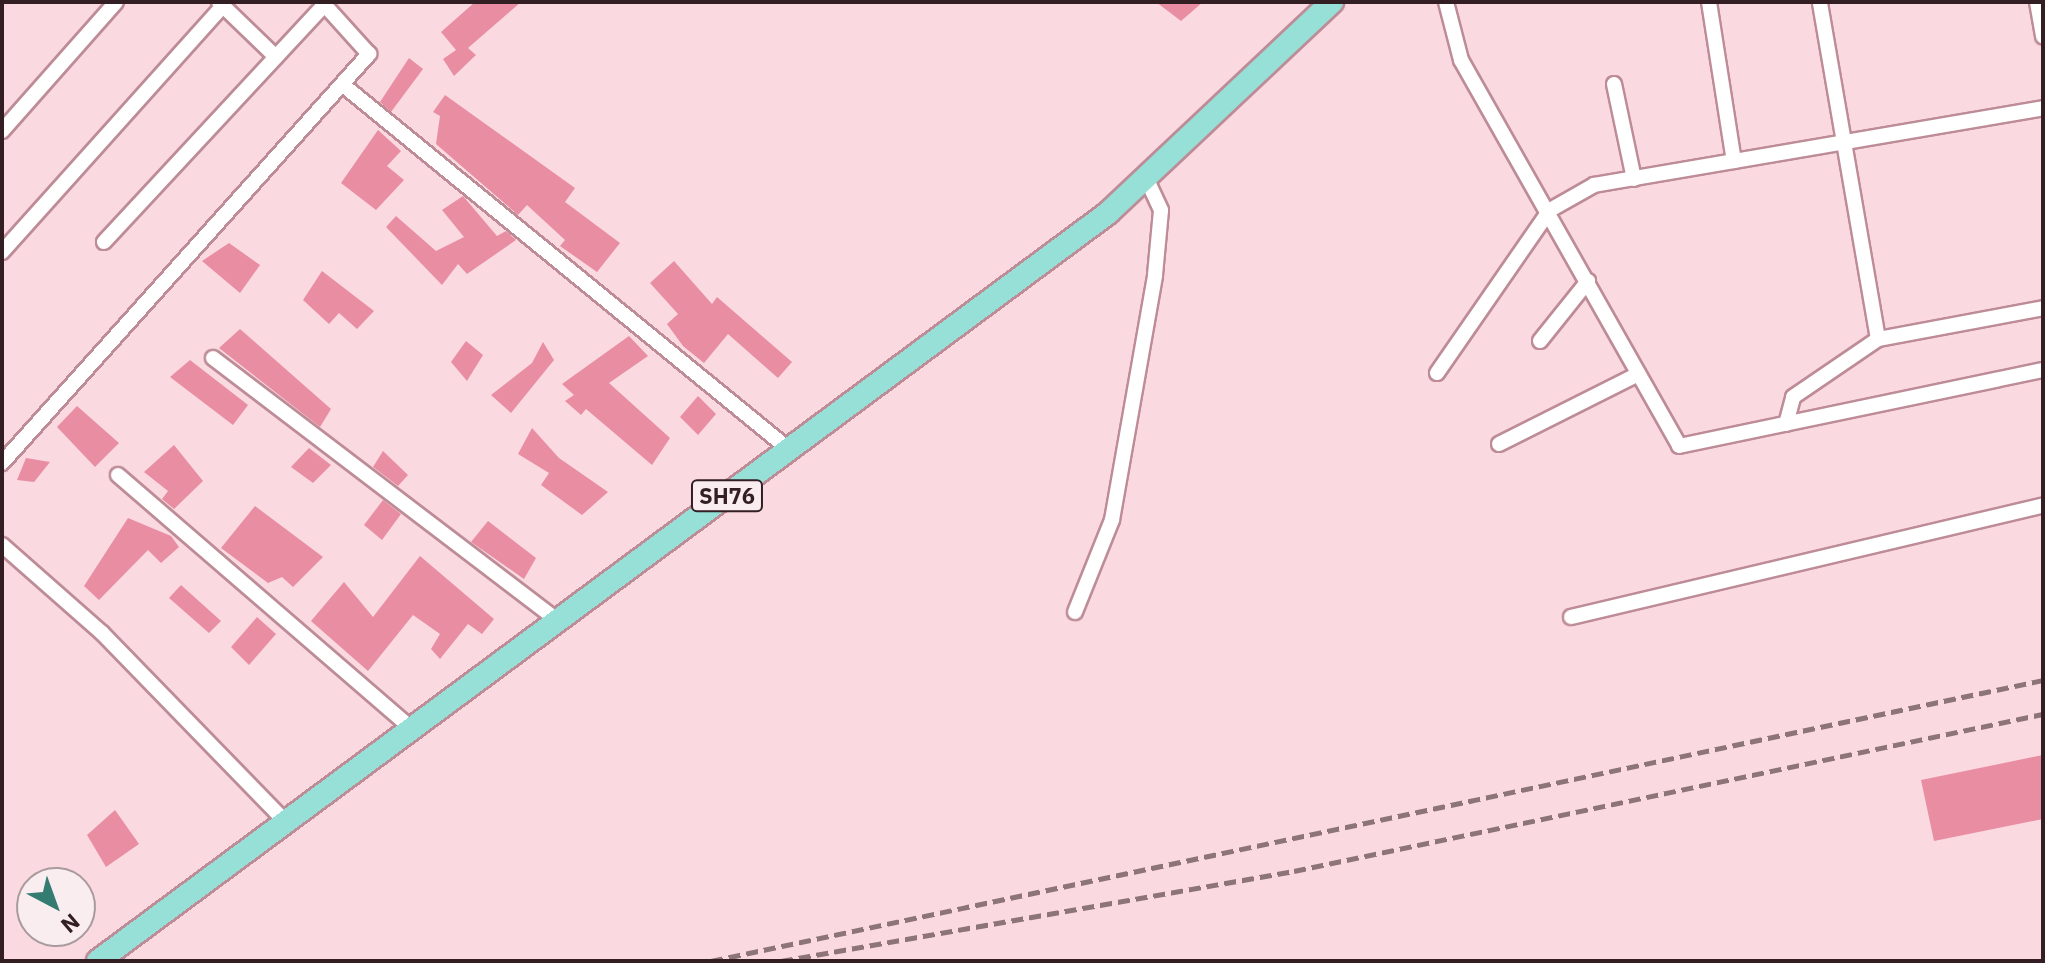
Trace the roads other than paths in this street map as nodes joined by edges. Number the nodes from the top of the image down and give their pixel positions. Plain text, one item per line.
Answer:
1 (116, 2) edge
2 (1332, 2) edge
3 (1446, 2) edge
4 (1709, 2) edge
5 (1820, 2) edge
6 (2037, 2) edge
7 (221, 4) edge
8 (323, 4) edge
9 (2043, 36) edge
10 (276, 57) junction
11 (1614, 84) dead end
12 (343, 85) junction
13 (2043, 108) edge
14 (2, 131) edge
15 (1844, 142) junction
16 (1734, 161) junction
17 (1146, 178) junction
18 (1634, 179) junction
19 (1550, 210) junction
20 (104, 242) dead end
21 (2, 252) edge
22 (1588, 281) junction
23 (2043, 308) edge
24 (1878, 339) junction
25 (1540, 341) dead end
26 (213, 358) dead end
27 (2043, 370) edge
28 (1437, 373) dead end
29 (1638, 374) junction
30 (1786, 424) junction
31 (1499, 444) dead end
32 (791, 451) junction
33 (2, 463) edge
34 (118, 475) dead end
35 (2043, 505) edge
36 (2, 545) edge
37 (1075, 612) dead end
38 (1571, 617) dead end
39 (557, 620) junction
40 (411, 728) junction
41 (285, 821) junction
42 (98, 961) edge

1 - 14 street
2 - 17 main road, SH76
3 - 19 street
4 - 16 street
5 - 15 street
6 - 9 street
7 - 10 street
7 - 21 street
8 - 10 street
8 - 12 street
10 - 20 street
11 - 18 street
12 - 32 street
12 - 33 street
13 - 15 street
15 - 16 street
15 - 24 street
16 - 18 street
17 - 32 main road, SH76
17 - 37 street
18 - 19 street
19 - 22 street
19 - 28 street
22 - 25 street
22 - 29 street
23 - 24 street
24 - 30 street
26 - 39 street
27 - 30 street
29 - 30 street
29 - 31 street
32 - 39 main road, SH76
34 - 40 street
35 - 38 street
36 - 41 street
39 - 40 main road, SH76
40 - 41 main road, SH76
41 - 42 main road, SH76

